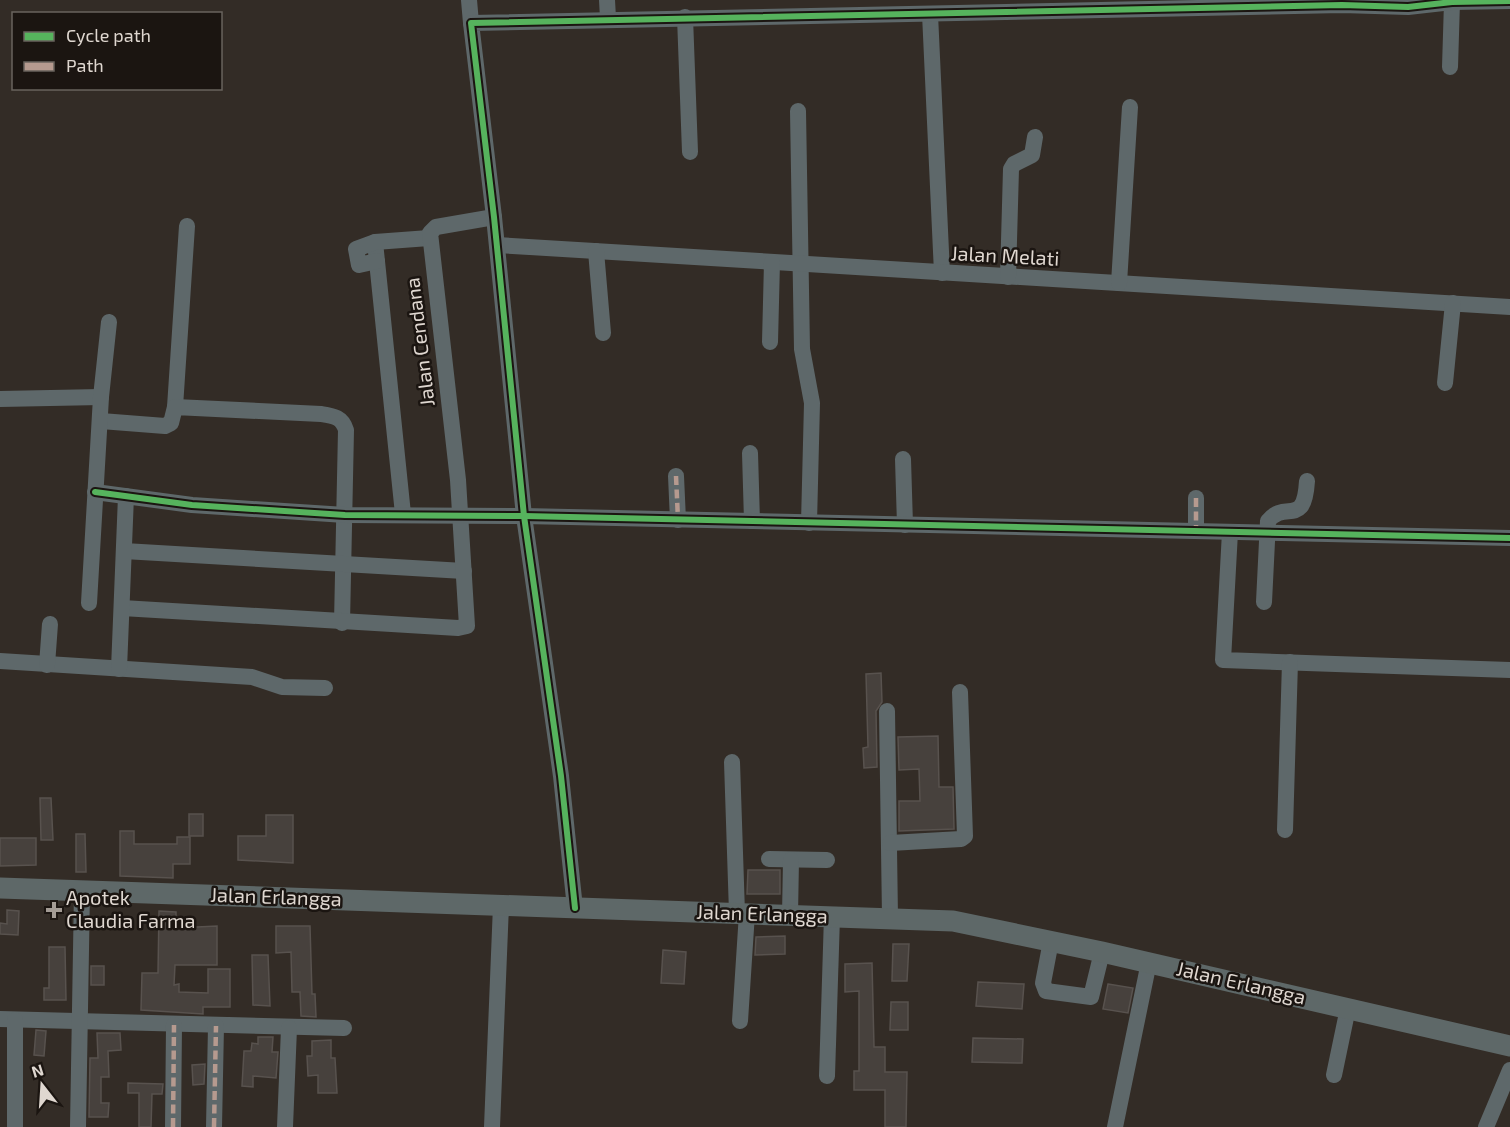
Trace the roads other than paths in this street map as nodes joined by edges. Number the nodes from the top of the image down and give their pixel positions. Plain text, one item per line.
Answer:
1 (469, 0) edge
2 (608, 0) edge
3 (1510, 1) edge
4 (1342, 2) edge
5 (1452, 2) junction
6 (1083, 4) edge
7 (1408, 4) edge
8 (979, 6) edge
9 (930, 14) junction
10 (685, 17) junction
11 (608, 18) junction
12 (471, 23) junction
13 (1450, 67) dead end
14 (1130, 107) dead end
15 (798, 111) dead end
16 (1035, 137) dead end
17 (690, 152) dead end
18 (494, 217) junction
19 (187, 226) dead end
20 (429, 238) junction
21 (497, 245) junction
22 (596, 251) junction
23 (772, 262) junction
24 (801, 264) junction
25 (942, 273) junction
26 (1008, 277) junction
27 (1119, 283) junction
28 (1453, 303) junction
29 (1510, 307) edge
30 (108, 322) dead end
31 (603, 333) dead end
32 (770, 342) dead end
33 (1445, 383) dead end
34 (101, 397) junction
35 (0, 399) edge
36 (176, 407) junction
37 (101, 421) junction
38 (750, 453) dead end
39 (903, 459) dead end
40 (676, 476) dead end
41 (1307, 481) dead end
42 (95, 492) junction
43 (126, 496) junction
44 (1196, 498) dead end
45 (404, 514) junction
46 (345, 515) junction
47 (678, 520) junction
48 (460, 521) junction
49 (525, 521) junction
50 (752, 521) junction
51 (809, 523) junction
52 (904, 525) junction
53 (1196, 531) junction
54 (1230, 532) junction
55 (1268, 532) junction
56 (1510, 538) edge
57 (124, 551) junction
58 (342, 565) junction
59 (464, 571) junction
60 (1264, 602) dead end
61 (89, 603) dead end
62 (122, 608) junction
63 (342, 623) junction
64 (50, 624) dead end
65 (0, 662) edge
66 (1290, 662) junction
67 (47, 665) junction
68 (119, 669) junction
69 (1510, 670) edge
70 (325, 688) dead end
71 (960, 692) dead end
72 (887, 711) dead end
73 (732, 762) dead end
74 (1286, 830) dead end
75 (890, 843) junction
76 (769, 859) dead end
77 (791, 860) junction
78 (827, 860) dead end
79 (0, 888) edge
80 (82, 891) junction
81 (501, 905) junction
82 (575, 908) junction
83 (742, 913) junction
84 (790, 915) junction
85 (832, 916) junction
86 (890, 917) junction
87 (1051, 940) junction
88 (1102, 952) junction
89 (1149, 962) junction
90 (1348, 1008) junction
91 (8, 1020) edge
92 (740, 1022) dead end
93 (81, 1023) junction
94 (174, 1025) junction
95 (216, 1026) junction
96 (289, 1028) junction
97 (344, 1028) dead end
98 (1510, 1046) edge
99 (1510, 1070) edge
100 (1334, 1075) dead end
101 (827, 1076) dead end
102 (15, 1127) edge
103 (78, 1127) edge
104 (173, 1127) edge
105 (214, 1127) edge
106 (285, 1127) edge
107 (492, 1127) edge
108 (1115, 1127) edge
109 (1486, 1127) edge

1 - 12 street
2 - 11 street
3 - 5 street
4 - 6 street
4 - 7 street
5 - 7 street
5 - 13 street
6 - 8 street
8 - 9 street
9 - 10 street
9 - 25 street
10 - 11 street
10 - 17 street
11 - 12 street
12 - 18 street
14 - 27 street
15 - 24 street
16 - 26 street
18 - 20 street
18 - 21 street
19 - 36 street
20 - 45 street
20 - 48 street, Jalan Cendana
21 - 22 street, Jalan Melati
21 - 49 street
22 - 23 street, Jalan Melati
22 - 31 street
23 - 24 street, Jalan Melati
23 - 32 street
24 - 25 street, Jalan Melati
24 - 51 street
25 - 26 street, Jalan Melati
26 - 27 street, Jalan Melati
27 - 28 street, Jalan Melati
28 - 29 street, Jalan Melati
28 - 33 street
30 - 34 street
34 - 35 street
34 - 37 street
36 - 37 street
36 - 46 street
37 - 42 street
38 - 50 street
39 - 52 street
40 - 47 street
41 - 55 street
42 - 43 street
42 - 61 street
43 - 46 street
43 - 57 street
44 - 53 street
45 - 46 street
45 - 48 street
46 - 58 street
47 - 49 street
47 - 50 street
48 - 49 street
48 - 59 street, Jalan Cendana
49 - 82 street
50 - 51 street
51 - 52 street
52 - 53 street
53 - 54 street
54 - 55 street
54 - 66 street
55 - 56 street
55 - 60 street
57 - 58 street
57 - 62 street
58 - 59 street
58 - 63 street
59 - 63 street, Jalan Cendana
62 - 63 street
62 - 68 street
64 - 67 street
65 - 67 street
66 - 69 street
66 - 74 street
67 - 68 street
68 - 70 street
71 - 75 street
72 - 75 street
73 - 83 street
75 - 86 street
76 - 77 street
77 - 78 street
77 - 84 street
79 - 80 main road, Jalan Erlangga
80 - 81 main road, Jalan Erlangga
80 - 93 street
81 - 82 main road, Jalan Erlangga
81 - 107 street
82 - 83 main road, Jalan Erlangga
83 - 84 main road, Jalan Erlangga
83 - 92 street
84 - 85 main road, Jalan Erlangga
85 - 86 main road, Jalan Erlangga
85 - 101 street
86 - 87 main road, Jalan Erlangga
87 - 88 main road, Jalan Erlangga
87 - 88 street
88 - 89 main road, Jalan Erlangga
89 - 90 main road, Jalan Erlangga
89 - 108 street
90 - 98 main road, Jalan Erlangga
90 - 100 street
91 - 93 street
91 - 102 street
93 - 94 street
93 - 103 street
94 - 95 street
94 - 104 street
95 - 96 street
95 - 105 street
96 - 97 street
96 - 106 street
99 - 109 street

